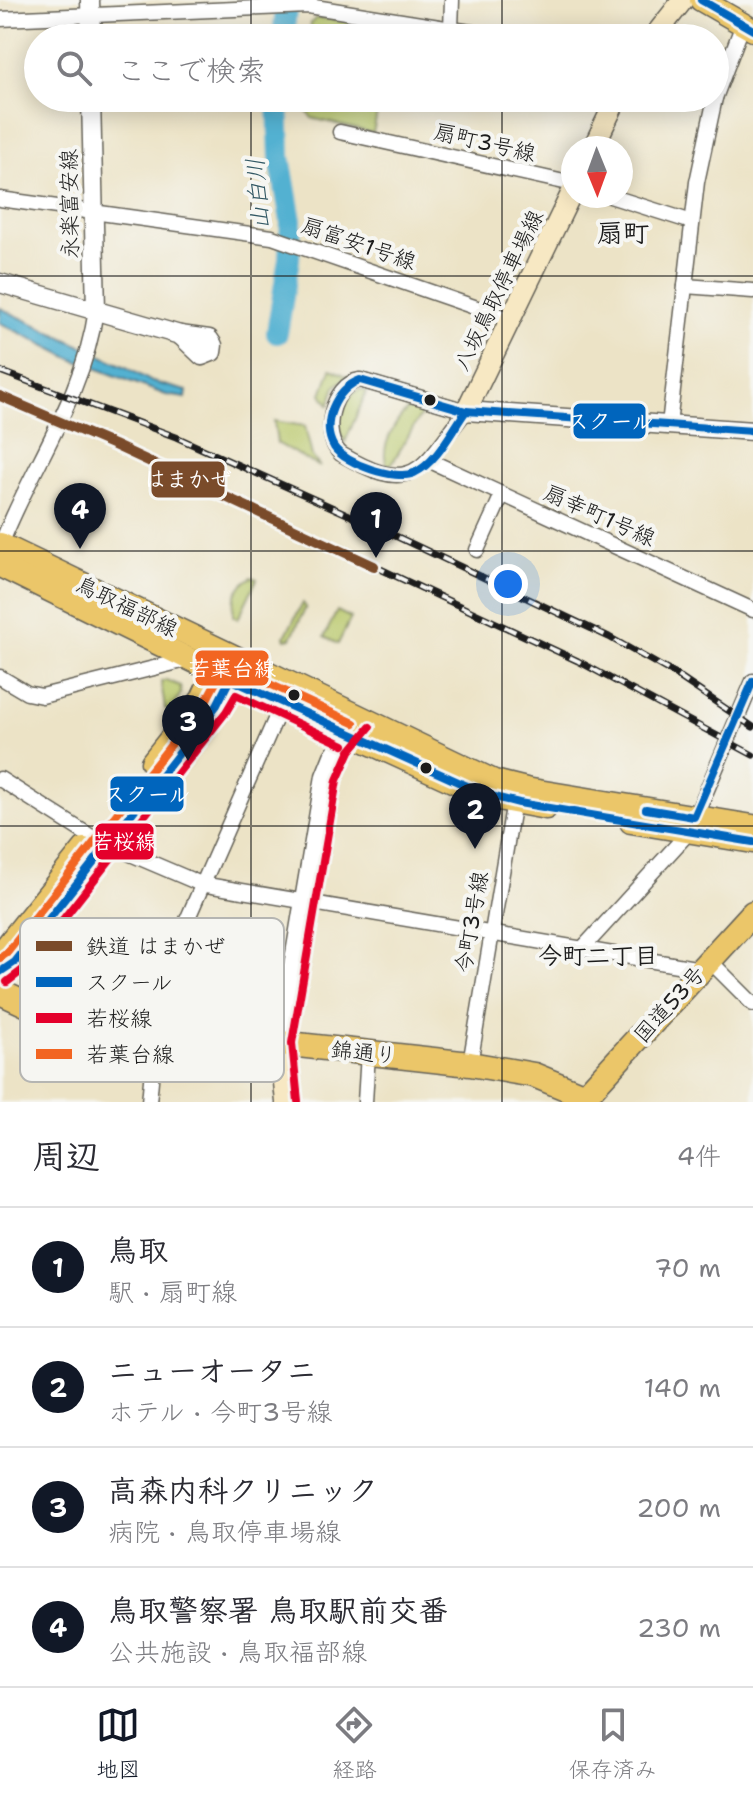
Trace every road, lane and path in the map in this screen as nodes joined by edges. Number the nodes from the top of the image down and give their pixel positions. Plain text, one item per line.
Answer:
1 (452, 0) edge
2 (683, 0) edge
3 (701, 0) edge
4 (308, 3) edge
5 (90, 7) edge
6 (361, 7) edge
7 (0, 19) edge
8 (431, 24) edge
9 (451, 24) edge
10 (664, 24) edge
11 (748, 27) edge
12 (729, 68) edge
13 (91, 112) edge
14 (610, 112) edge
15 (712, 112) edge
16 (340, 132) dead end
17 (599, 136) edge
18 (561, 184) edge
19 (0, 199) edge
20 (633, 203) edge
21 (563, 208) edge
22 (93, 212) junction
23 (692, 222) junction
24 (0, 283) edge
25 (685, 286) junction
26 (753, 291) edge
27 (96, 310) junction
28 (509, 319) junction
29 (180, 335) dead end
30 (477, 391) junction
31 (433, 403) junction
32 (466, 411) junction
33 (669, 425) junction
34 (753, 431) edge
35 (446, 437) junction
36 (428, 460) junction
37 (502, 495) junction
38 (0, 545) edge
39 (477, 550) dead end
40 (0, 566) edge
41 (753, 610) edge
42 (191, 659) junction
43 (227, 666) junction
44 (0, 677) edge
45 (753, 681) edge
46 (282, 704) junction
47 (355, 726) junction
48 (0, 779) edge
49 (515, 795) junction
50 (692, 824) junction
51 (752, 840) edge
52 (99, 841) junction
53 (201, 884) junction
54 (303, 901) junction
55 (753, 913) edge
56 (32, 918) edge
57 (46, 918) edge
58 (187, 918) edge
59 (20, 931) edge
60 (491, 933) junction
61 (582, 949) junction
62 (0, 954) edge
63 (20, 955) edge
64 (705, 965) junction
65 (0, 972) edge
66 (0, 992) edge
67 (20, 1001) edge
68 (753, 1004) edge
69 (284, 1018) edge
70 (284, 1043) edge
71 (368, 1053) junction
72 (470, 1064) junction
73 (151, 1082) edge
74 (284, 1082) edge
75 (589, 1100) edge
76 (149, 1102) edge
77 (286, 1102) edge
78 (365, 1102) edge

1 - 9 street
2 - 10 main road
3 - 11 main road
4 - 5 street
4 - 6 street
5 - 7 street
6 - 8 street
11 - 12 street
13 - 22 street, 永楽富安線
14 - 17 main road
15 - 23 street
16 - 18 street, 扇町3号線
19 - 22 street, 扇富安1号線
20 - 23 street
21 - 28 main road, 八坂鳥取停車場線
22 - 27 street, 永楽富安線
22 - 28 street, 扇富安1号線
23 - 25 street
24 - 27 street
25 - 26 street
25 - 33 street
27 - 29 street
27 - 38 street
28 - 30 main road, 八坂鳥取停車場線
30 - 31 street
30 - 32 main road, 八坂鳥取停車場線
31 - 32 street
31 - 35 street
31 - 36 street
32 - 33 street
32 - 35 street
33 - 34 street
35 - 36 street
36 - 37 street, 扇幸町1号線
37 - 39 street
37 - 41 street, 扇幸町1号線
38 - 43 main road, 鳥取福部線
40 - 42 main road, 鳥取福部線
42 - 43 main road, 鳥取福部線
42 - 44 street
43 - 46 main road, 鳥取福部線
43 - 47 main road, 鳥取福部線
43 - 52 main road
45 - 50 street
46 - 47 main road, 鳥取福部線
46 - 53 street
47 - 49 main road, 鳥取福部線
47 - 54 street
48 - 52 street
49 - 50 main road, 鳥取福部線
49 - 60 street, 今町3号線
50 - 51 main road, 鳥取福部線
50 - 61 street
52 - 53 street
52 - 56 main road
52 - 57 main road
53 - 54 street
53 - 58 street
54 - 60 street
54 - 69 street
55 - 64 highway, 国道53号
59 - 62 main road
60 - 61 street
60 - 72 street, 今町3号線
61 - 64 street
63 - 65 main road
64 - 68 street
64 - 75 highway, 国道53号
66 - 67 highway, 錦通り
70 - 71 highway, 錦通り
71 - 72 highway, 錦通り
71 - 78 street
72 - 75 highway, 錦通り
73 - 76 street
74 - 77 main road

